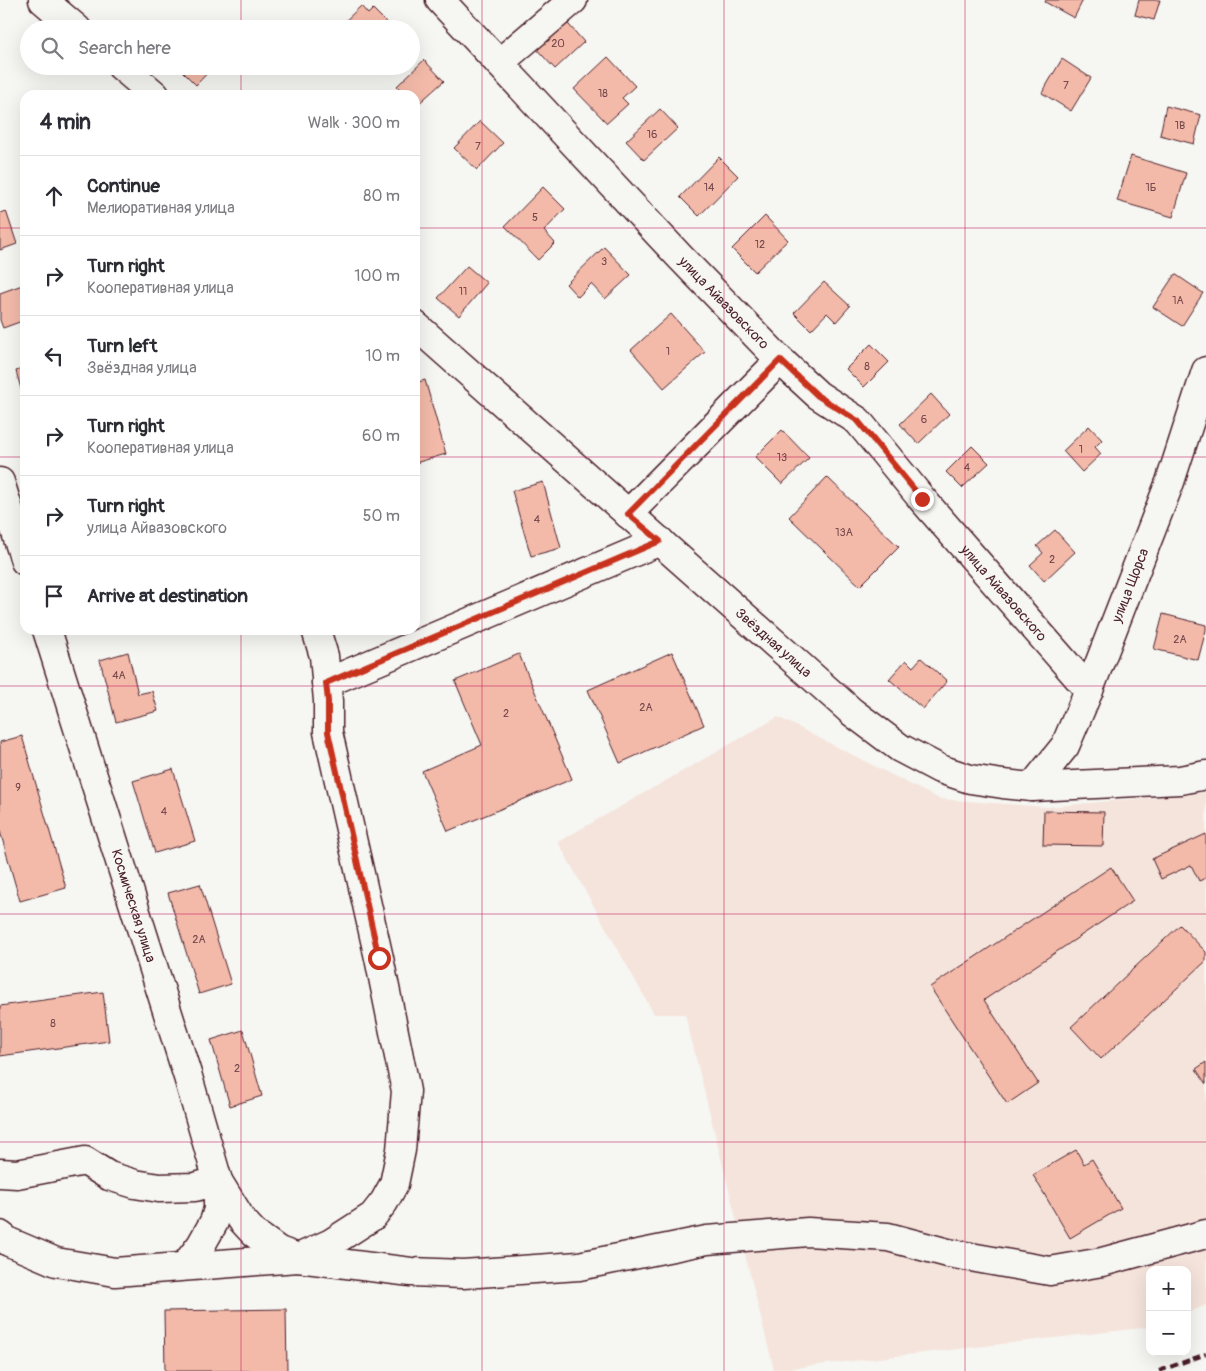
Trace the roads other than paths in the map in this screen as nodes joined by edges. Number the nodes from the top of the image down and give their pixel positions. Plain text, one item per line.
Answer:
1 (43, 0) edge
2 (440, 0) edge
3 (573, 0) edge
4 (66, 20) edge
5 (499, 63) junction
6 (131, 75) edge
7 (148, 90) edge
8 (420, 329) edge
9 (780, 360) junction
10 (1206, 371) edge
11 (0, 482) edge
12 (628, 514) junction
13 (660, 541) junction
14 (20, 545) edge
15 (49, 635) edge
16 (318, 635) edge
17 (326, 683) junction
18 (1089, 690) junction
19 (1206, 775) edge
20 (1032, 787) junction
21 (0, 1173) edge
22 (218, 1181) junction
23 (1206, 1234) edge
24 (0, 1235) edge
25 (298, 1258) junction
26 (185, 1266) junction

1 - 4 street
2 - 5 street, улица Айвазовского
3 - 5 street
5 - 9 street, улица Айвазовского
6 - 7 street
8 - 12 street, Звёздная улица
9 - 12 street
9 - 18 street, улица Айвазовского
10 - 18 street, улица Щорса
11 - 14 street
12 - 13 street, Звёздная улица
13 - 17 street
13 - 20 street, Звёздная улица
15 - 22 street, Космическая улица
16 - 17 street
17 - 25 street
18 - 20 street, улица Щорса
19 - 20 street, Звёздная улица
21 - 22 street
22 - 25 street
22 - 26 street
23 - 25 street
24 - 26 street
25 - 26 street

